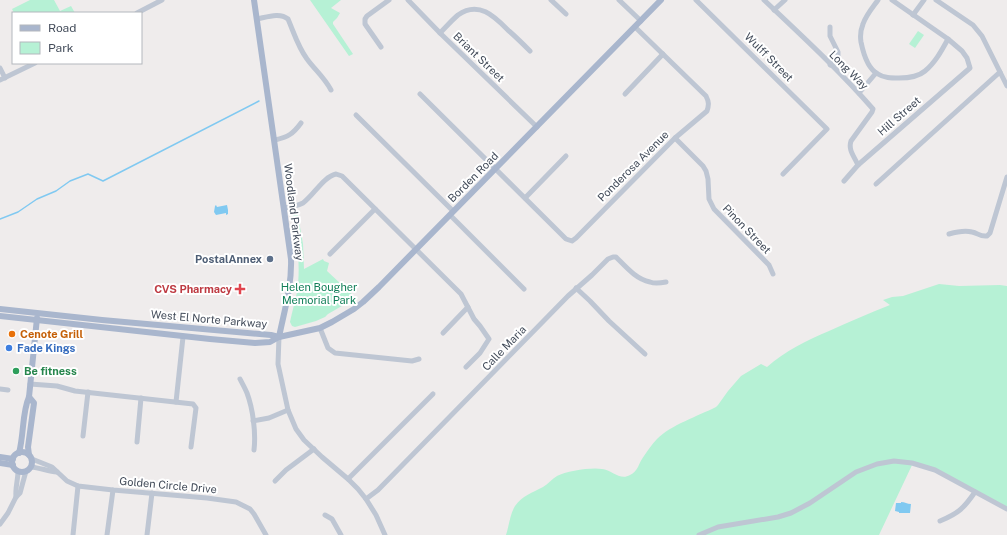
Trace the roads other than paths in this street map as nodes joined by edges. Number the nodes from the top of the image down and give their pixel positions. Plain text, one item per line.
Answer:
1 (162, 0) edge
2 (254, 0) edge
3 (389, 0) edge
4 (408, 0) edge
5 (551, 0) edge
6 (619, 0) edge
7 (662, 0) edge
8 (696, 0) edge
9 (764, 0) edge
10 (785, 0) edge
11 (878, 0) edge
12 (892, 0) edge
13 (924, 0) edge
14 (936, 0) edge
15 (774, 10) junction
16 (139, 12) edge
17 (566, 14) dead end
18 (913, 15) junction
19 (257, 19) junction
20 (641, 21) junction
21 (636, 27) junction
22 (830, 27) dead end
23 (440, 33) junction
24 (948, 38) junction
25 (381, 47) dead end
26 (530, 50) dead end
27 (663, 54) junction
28 (33, 64) edge
29 (830, 65) junction
30 (0, 68) edge
31 (1000, 72) junction
32 (876, 73) junction
33 (3, 79) edge
34 (1007, 86) edge
35 (331, 90) dead end
36 (859, 93) junction
37 (420, 94) dead end
38 (625, 94) dead end
39 (356, 115) dead end
40 (302, 123) dead end
41 (537, 127) junction
42 (675, 138) junction
43 (275, 140) junction
44 (566, 156) dead end
45 (858, 164) junction
46 (495, 169) junction
47 (783, 174) dead end
48 (1007, 176) edge
49 (844, 181) dead end
50 (876, 184) dead end
51 (525, 198) junction
52 (284, 208) junction
53 (376, 209) junction
54 (451, 213) junction
55 (949, 234) dead end
56 (416, 249) junction
57 (330, 254) dead end
58 (773, 274) dead end
59 (666, 282) dead end
60 (576, 288) junction
61 (524, 289) dead end
62 (468, 307) junction
63 (0, 309) edge
64 (38, 313) junction
65 (0, 316) edge
66 (37, 320) junction
67 (320, 328) junction
68 (443, 333) dead end
69 (183, 337) junction
70 (279, 337) junction
71 (645, 354) dead end
72 (420, 359) dead end
73 (466, 367) dead end
74 (240, 379) dead end
75 (30, 384) junction
76 (0, 389) edge
77 (8, 390) dead end
78 (88, 392) junction
79 (433, 394) dead end
80 (29, 397) junction
81 (142, 398) junction
82 (176, 402) junction
83 (288, 410) junction
84 (253, 421) junction
85 (83, 436) dead end
86 (137, 442) dead end
87 (191, 447) dead end
88 (314, 449) junction
89 (254, 450) dead end
90 (19, 453) junction
91 (0, 457) edge
92 (30, 457) junction
93 (13, 462) junction
94 (0, 463) edge
95 (29, 469) junction
96 (18, 471) junction
97 (57, 472) junction
98 (348, 479) junction
99 (275, 480) dead end
100 (78, 486) junction
101 (113, 490) junction
102 (975, 492) junction
103 (152, 493) junction
104 (16, 497) junction
105 (366, 499) junction
106 (1007, 509) edge
107 (325, 515) dead end
108 (940, 521) dead end
109 (0, 524) edge
110 (73, 535) edge
111 (108, 535) edge
112 (147, 535) edge
113 (266, 535) edge
114 (341, 535) edge
115 (385, 535) edge
116 (699, 535) edge

1 - 16 street
2 - 19 main road, Woodland Parkway
3 - 25 street
4 - 23 street, Briant Street
5 - 17 street
6 - 20 street
7 - 20 main road, Borden Road
8 - 47 street, Wulff Street
9 - 15 street, Long Way
10 - 15 street
11 - 32 street
12 - 18 street
13 - 18 street
14 - 31 street
15 - 29 street, Long Way
18 - 24 street
19 - 35 street
19 - 43 main road, Woodland Parkway
20 - 21 main road, Borden Road
21 - 27 street
21 - 41 main road, Borden Road
22 - 29 street
23 - 26 street
23 - 41 street, Briant Street
24 - 32 street
24 - 45 street, Hill Street
27 - 38 street
27 - 42 street, Ponderosa Avenue
28 - 33 street
29 - 36 street, Long Way
30 - 33 street
31 - 34 street
31 - 50 street
32 - 36 street
36 - 45 street, Long Way
37 - 46 street
39 - 54 street
40 - 43 street
41 - 46 main road, Borden Road
42 - 51 street, Ponderosa Avenue
42 - 58 street, Pinon Street
43 - 52 main road, Woodland Parkway
44 - 51 street
45 - 49 street, Hill Street
46 - 51 street
46 - 54 main road, Borden Road
48 - 55 street
52 - 53 street
52 - 70 main road, Woodland Parkway
53 - 56 street
53 - 57 street
54 - 56 main road, Borden Road
54 - 61 street
56 - 62 street
56 - 67 main road, Borden Road
59 - 60 street, Calle Maria
60 - 71 street
60 - 105 street, Calle Maria
62 - 68 street
62 - 73 street
63 - 64 main road, West El Norte Parkway
64 - 66 main road
64 - 70 main road, West El Norte Parkway
65 - 66 main road, West El Norte Parkway
66 - 69 main road, West El Norte Parkway
66 - 75 main road
67 - 70 main road, Borden Road
67 - 72 street
69 - 70 main road, West El Norte Parkway
69 - 82 street
70 - 83 street, Woodland Parkway
74 - 84 street
75 - 78 street
75 - 80 main road
76 - 77 street
78 - 81 street
78 - 85 street
79 - 98 street
80 - 90 main road
80 - 92 main road
81 - 82 street
81 - 86 street
82 - 87 street
83 - 84 street
83 - 88 street, Woodland Parkway
84 - 89 street
88 - 98 street, Woodland Parkway
88 - 99 street
90 - 92 main road
90 - 93 main road
91 - 93 main road
92 - 95 main road
92 - 97 street, Golden Circle Drive
93 - 94 main road
93 - 96 main road
95 - 96 main road
95 - 97 street, Golden Circle Drive
95 - 104 street
96 - 104 street
97 - 100 street, Golden Circle Drive
98 - 105 street, Woodland Parkway
100 - 101 street, Golden Circle Drive
100 - 110 street
101 - 103 street, Golden Circle Drive
101 - 111 street
102 - 106 street
102 - 108 street
102 - 116 street
103 - 112 street
103 - 113 street, Golden Circle Drive
104 - 109 street
105 - 115 street, Woodland Parkway
107 - 114 street

